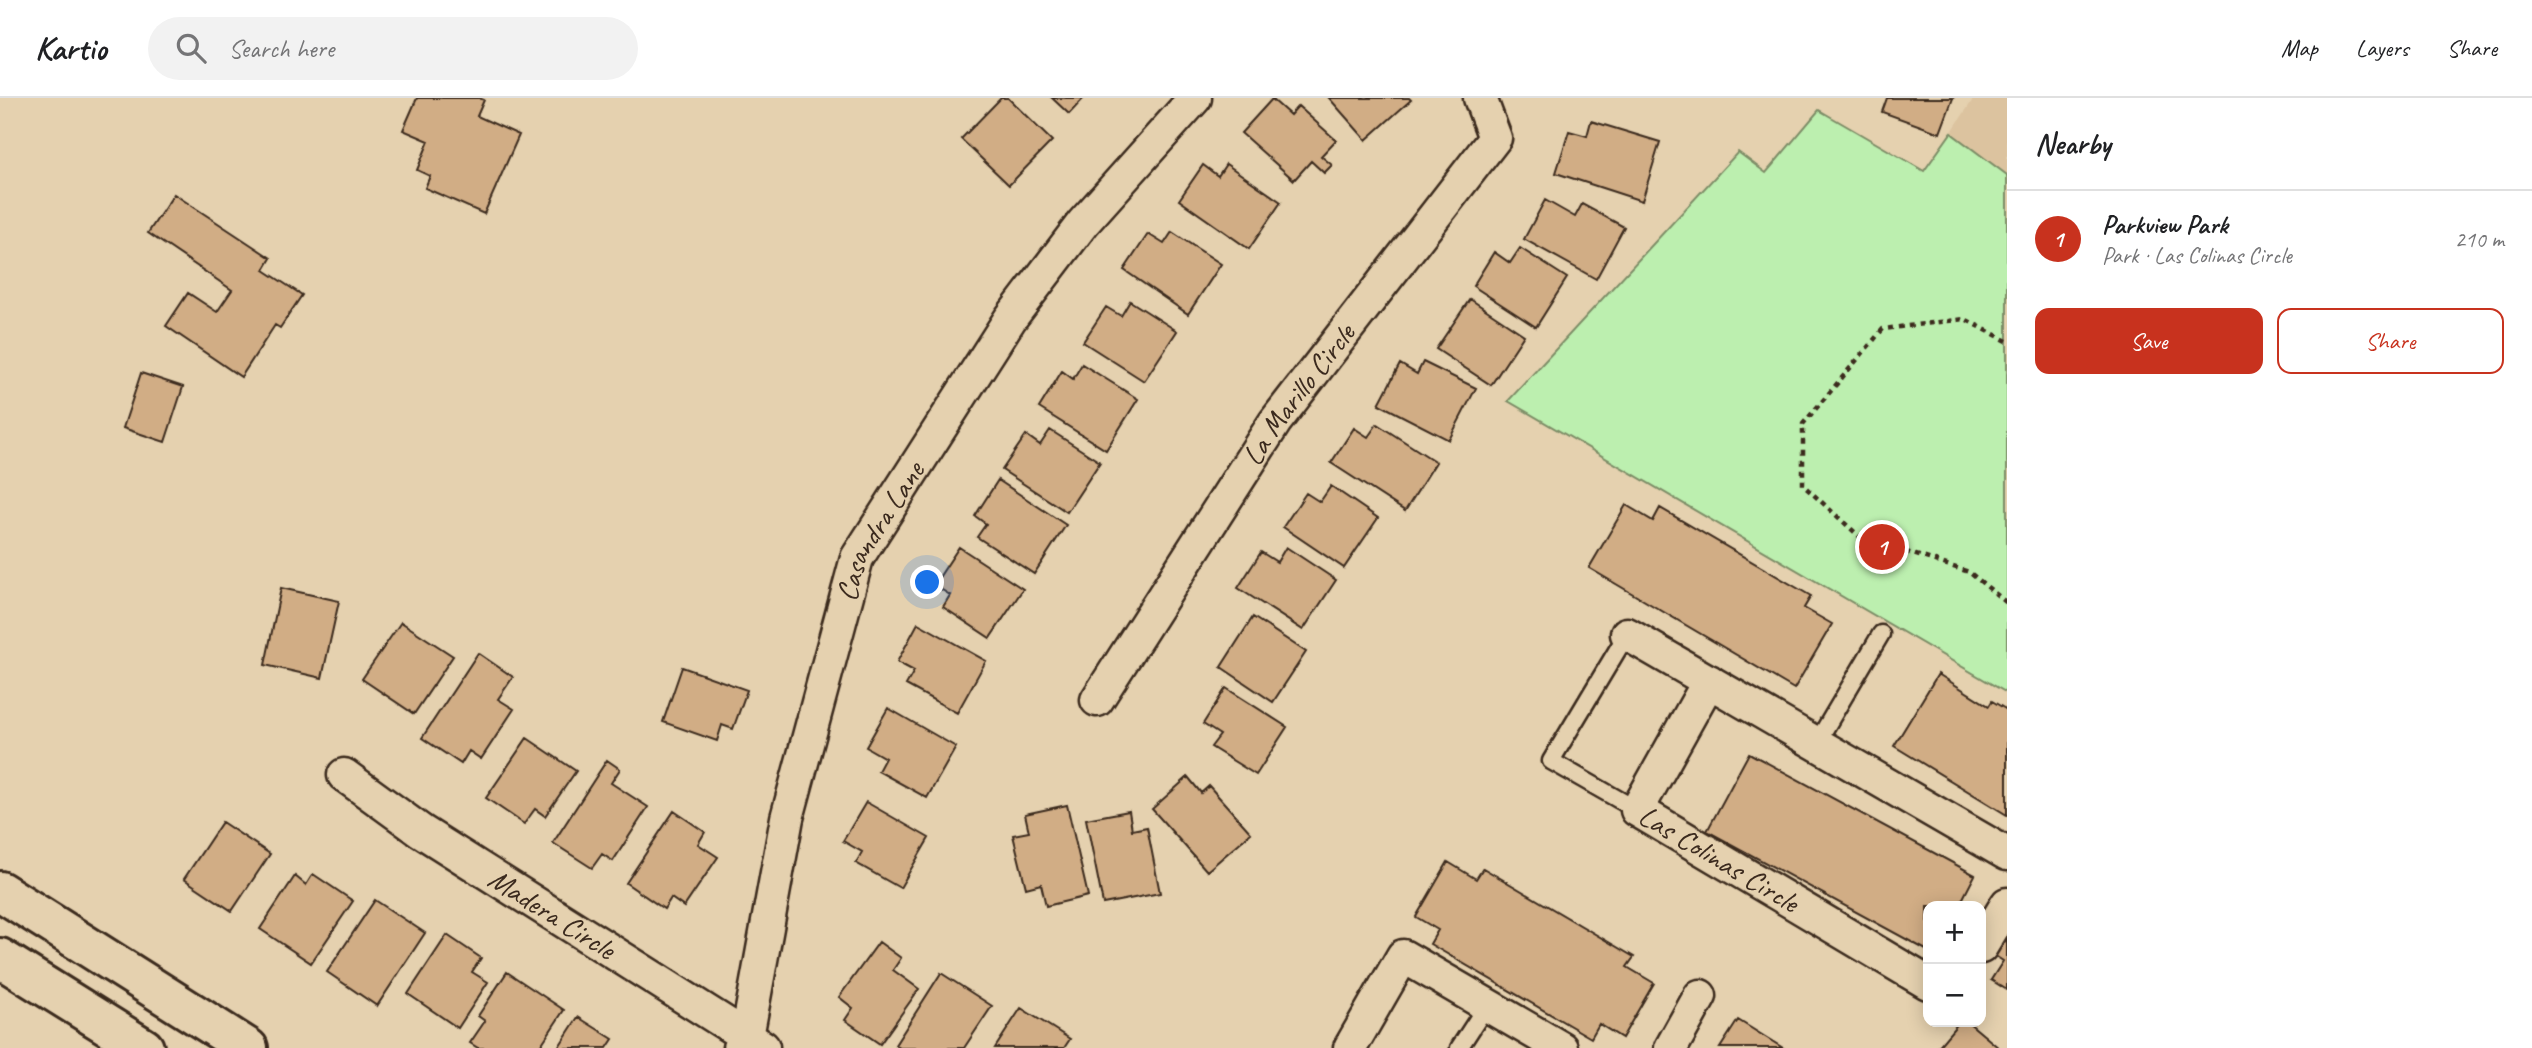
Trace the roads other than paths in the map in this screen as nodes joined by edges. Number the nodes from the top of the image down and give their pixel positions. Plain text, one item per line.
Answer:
1 (1195, 98) edge
2 (1480, 98) edge
3 (1627, 634) joint
4 (1881, 634) dead end
5 (1709, 681) junction
6 (1097, 700) dead end
7 (1816, 744) junction
8 (344, 775) dead end
9 (1637, 810) junction
10 (2007, 854) edge
11 (0, 891) edge
12 (2007, 904) edge
13 (1986, 939) edge
14 (0, 958) edge
15 (1923, 983) edge
16 (1700, 996) dead end
17 (1487, 1005) junction
18 (750, 1044) edge
19 (144, 1048) edge
20 (248, 1048) edge
21 (1350, 1048) edge
22 (1459, 1048) edge
23 (1560, 1048) edge
24 (1671, 1048) edge

1 - 18 street, Casandra Lane
2 - 6 street, La Marillo Circle
3 - 5 street
3 - 9 lane
4 - 7 lane
5 - 7 street
5 - 9 street, Las Colinas Circle
7 - 10 street
8 - 18 street, Madera Circle
9 - 15 street, Las Colinas Circle
11 - 20 main road
12 - 13 street
14 - 19 main road
16 - 24 street
17 - 21 street
17 - 22 lane
17 - 23 street

